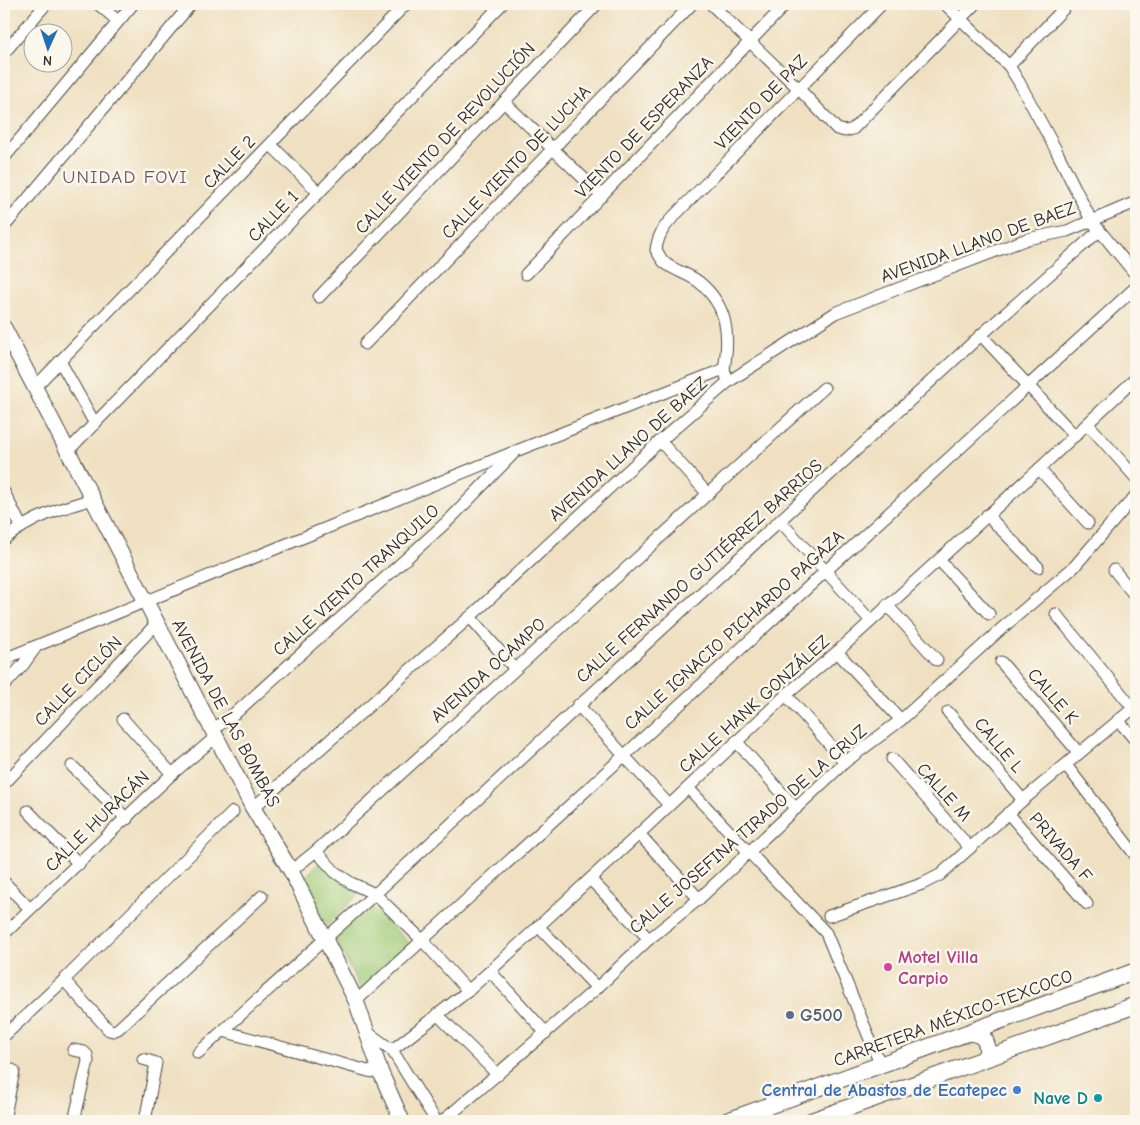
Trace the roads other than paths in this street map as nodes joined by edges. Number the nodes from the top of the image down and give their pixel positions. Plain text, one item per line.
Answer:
1 (46, 4) edge
2 (98, 4) edge
3 (133, 4) edge
4 (190, 4) edge
5 (406, 4) edge
6 (502, 4) edge
7 (692, 4) edge
8 (711, 4) edge
9 (786, 4) edge
10 (882, 4) edge
11 (945, 4) edge
12 (975, 4) edge
13 (1068, 4) edge
14 (594, 5) edge
15 (961, 19) junction
16 (118, 21) junction
17 (750, 42) junction
18 (4, 52) edge
19 (1008, 66) junction
20 (799, 89) junction
21 (504, 102) junction
22 (271, 145) junction
23 (553, 148) junction
24 (4, 158) edge
25 (319, 194) junction
26 (602, 196) junction
27 (1136, 202) edge
28 (1091, 220) junction
29 (4, 227) edge
30 (1099, 231) junction
31 (526, 274) dead end
32 (1136, 275) edge
33 (1136, 287) edge
34 (319, 297) dead end
35 (4, 328) edge
36 (981, 335) junction
37 (365, 344) dead end
38 (8, 350) edge
39 (60, 361) junction
40 (724, 369) junction
41 (1136, 378) edge
42 (728, 382) junction
43 (35, 387) junction
44 (1028, 387) junction
45 (824, 388) dead end
46 (95, 424) junction
47 (1088, 424) junction
48 (1075, 436) junction
49 (660, 441) junction
50 (68, 451) junction
51 (516, 451) junction
52 (1039, 469) junction
53 (1136, 478) edge
54 (4, 492) edge
55 (707, 493) junction
56 (1136, 495) edge
57 (93, 499) junction
58 (987, 515) junction
59 (780, 520) junction
60 (1088, 523) dead end
61 (21, 526) junction
62 (4, 539) edge
63 (939, 560) junction
64 (1038, 567) dead end
65 (825, 570) junction
66 (1114, 570) dead end
67 (1136, 597) edge
68 (146, 601) junction
69 (888, 605) junction
70 (989, 614) dead end
71 (1056, 614) dead end
72 (470, 617) junction
73 (871, 621) junction
74 (157, 623) junction
75 (36, 646) junction
76 (837, 652) junction
77 (4, 659) edge
78 (937, 660) dead end
79 (1001, 662) dead end
80 (516, 669) junction
81 (4, 686) edge
82 (786, 695) junction
83 (578, 705) junction
84 (1135, 707) edge
85 (948, 712) dead end
86 (124, 719) dead end
87 (901, 720) junction
88 (1118, 720) junction
89 (215, 732) junction
90 (736, 741) junction
91 (1136, 741) edge
92 (1079, 753) junction
93 (623, 755) junction
94 (892, 759) dead end
95 (845, 762) junction
96 (1066, 765) junction
97 (72, 766) dead end
98 (172, 774) junction
99 (4, 784) edge
100 (688, 788) junction
101 (1022, 800) junction
102 (669, 805) junction
103 (254, 808) junction
104 (796, 809) junction
105 (28, 811) dead end
106 (233, 812) dead end
107 (1008, 813) junction
108 (127, 819) junction
109 (639, 834) junction
110 (970, 848) junction
111 (316, 851) junction
112 (751, 852) junction
113 (1136, 856) edge
114 (79, 864) junction
115 (291, 871) junction
116 (590, 879) junction
117 (4, 882) edge
118 (375, 894) junction
119 (262, 896) dead end
120 (699, 899) junction
121 (1088, 903) dead end
122 (30, 909) junction
123 (829, 916) dead end
124 (538, 926) junction
125 (4, 934) edge
126 (325, 939) junction
127 (649, 939) junction
128 (422, 940) junction
129 (490, 971) junction
130 (1136, 971) edge
131 (64, 980) junction
132 (596, 988) junction
133 (468, 991) junction
134 (356, 1001) junction
135 (1136, 1005) edge
136 (437, 1014) junction
137 (999, 1022) junction
138 (223, 1031) junction
139 (367, 1032) junction
140 (546, 1033) junction
141 (971, 1033) junction
142 (4, 1036) edge
143 (73, 1050) dead end
144 (392, 1050) junction
145 (1010, 1050) junction
146 (198, 1053) dead end
147 (143, 1059) dead end
148 (984, 1059) junction
149 (4, 1066) edge
150 (881, 1066) junction
151 (381, 1073) junction
152 (498, 1075) junction
153 (4, 1120) edge
154 (74, 1121) edge
155 (145, 1121) edge
156 (402, 1121) edge
157 (436, 1121) edge
158 (443, 1121) edge
159 (727, 1121) edge
160 (810, 1121) edge

1 - 18 street
2 - 16 street
3 - 16 street
4 - 29 street
5 - 22 street, CALLE 2
6 - 25 street, CALLE 1
7 - 23 street, CALLE VIENTO DE LUCHA
8 - 17 street
9 - 17 street, VIENTO DE ESPERANZA
10 - 20 street, VIENTO DE PAZ
11 - 15 street
12 - 15 street
13 - 19 street
14 - 21 street, CALLE VIENTO DE REVOLUCIÓN
15 - 19 street
15 - 20 street
16 - 24 street
17 - 20 street
17 - 26 street, VIENTO DE ESPERANZA
19 - 28 street
20 - 40 street, VIENTO DE PAZ
21 - 23 street
21 - 34 street, CALLE VIENTO DE REVOLUCIÓN
22 - 25 street
22 - 39 street, CALLE 2
23 - 26 street
23 - 37 street, CALLE VIENTO DE LUCHA
25 - 46 street, CALLE 1
26 - 31 street, VIENTO DE ESPERANZA
27 - 28 street, AVENIDA LLANO DE BAEZ
28 - 30 street
28 - 42 street, AVENIDA LLANO DE BAEZ
30 - 32 street
30 - 36 street, CALLE FERNANDO GUTIÉRREZ BARRIOS
33 - 44 street, CALLE IGNACIO PICHARDO PAGAZA
35 - 38 main road, AVENIDA DE LAS BOMBAS
36 - 44 street
36 - 59 street, CALLE FERNANDO GUTIÉRREZ BARRIOS
38 - 43 main road, AVENIDA DE LAS BOMBAS
39 - 43 street, CALLE 2
39 - 46 street
40 - 42 street
40 - 51 street
41 - 47 street, CALLE HANK GONZÁLEZ
42 - 49 street, AVENIDA LLANO DE BAEZ
43 - 50 main road, AVENIDA DE LAS BOMBAS
44 - 48 street
44 - 65 street, CALLE IGNACIO PICHARDO PAGAZA
45 - 55 street, AVENIDA OCAMPO
46 - 50 street, CALLE 1
47 - 48 street, CALLE HANK GONZÁLEZ
47 - 53 street
48 - 52 street, CALLE HANK GONZÁLEZ
49 - 55 street
49 - 72 street, AVENIDA LLANO DE BAEZ
50 - 57 main road, AVENIDA DE LAS BOMBAS
51 - 68 street
51 - 89 street, CALLE VIENTO TRANQUILO
52 - 58 street, CALLE HANK GONZÁLEZ
52 - 60 street
54 - 61 street
55 - 80 street, AVENIDA OCAMPO
56 - 87 street, CALLE JOSEFINA TIRADO DE LA CRUZ
57 - 61 street
57 - 68 main road, AVENIDA DE LAS BOMBAS
58 - 63 street, CALLE HANK GONZÁLEZ
58 - 64 street
59 - 65 street
59 - 83 street, CALLE FERNANDO GUTIÉRREZ BARRIOS
61 - 62 street
63 - 69 street, CALLE HANK GONZÁLEZ
63 - 70 street
65 - 73 street
65 - 93 street, CALLE IGNACIO PICHARDO PAGAZA
66 - 67 street
68 - 74 main road, AVENIDA DE LAS BOMBAS
68 - 75 street
69 - 73 street, CALLE HANK GONZÁLEZ
69 - 78 street
71 - 84 street
72 - 80 street
72 - 103 street, AVENIDA LLANO DE BAEZ
73 - 76 street, CALLE HANK GONZÁLEZ
74 - 89 main road, AVENIDA DE LAS BOMBAS
74 - 99 street, CALLE CICLÓN
75 - 77 street
75 - 81 street
76 - 82 street, CALLE HANK GONZÁLEZ
76 - 87 street
79 - 92 street, CALLE K
80 - 111 street, AVENIDA OCAMPO
82 - 90 street, CALLE HANK GONZÁLEZ
82 - 95 street
83 - 93 street
83 - 118 street, CALLE FERNANDO GUTIÉRREZ BARRIOS
84 - 88 street
85 - 101 street, CALLE L
86 - 98 street
87 - 95 street, CALLE JOSEFINA TIRADO DE LA CRUZ
88 - 91 street
88 - 92 street
89 - 98 street, CALLE HURACÁN
89 - 103 main road, AVENIDA DE LAS BOMBAS
90 - 100 street, CALLE HANK GONZÁLEZ
90 - 104 street
92 - 96 street
93 - 102 street
93 - 128 street, CALLE IGNACIO PICHARDO PAGAZA
94 - 110 street, CALLE M
95 - 104 street, CALLE JOSEFINA TIRADO DE LA CRUZ
96 - 101 street
96 - 113 street
97 - 108 street
98 - 108 street, CALLE HURACÁN
100 - 102 street, CALLE HANK GONZÁLEZ
100 - 112 street
101 - 107 street
102 - 109 street, CALLE HANK GONZÁLEZ
103 - 115 main road, AVENIDA DE LAS BOMBAS
104 - 112 street, CALLE JOSEFINA TIRADO DE LA CRUZ
105 - 114 street
106 - 131 street
107 - 110 street
107 - 121 street, PRIVADA F
108 - 114 street, CALLE HURACÁN
109 - 116 street, CALLE HANK GONZÁLEZ
109 - 120 street
110 - 123 street
111 - 115 street, AVENIDA OCAMPO
111 - 118 street
112 - 120 street, CALLE JOSEFINA TIRADO DE LA CRUZ
112 - 150 street
114 - 122 street, CALLE HURACÁN
115 - 126 main road, AVENIDA DE LAS BOMBAS
116 - 124 street, CALLE HANK GONZÁLEZ
116 - 127 street
117 - 122 street
118 - 126 street, CALLE FERNANDO GUTIÉRREZ BARRIOS
118 - 128 street
119 - 131 street
120 - 127 street, CALLE JOSEFINA TIRADO DE LA CRUZ
122 - 125 street, CALLE HURACÁN
124 - 129 street, CALLE HANK GONZÁLEZ
124 - 132 street
126 - 134 main road, AVENIDA DE LAS BOMBAS
126 - 138 street, CALLE FERNANDO GUTIÉRREZ BARRIOS
127 - 132 street, CALLE JOSEFINA TIRADO DE LA CRUZ
128 - 133 street
128 - 134 street, CALLE IGNACIO PICHARDO PAGAZA
129 - 133 street, CALLE HANK GONZÁLEZ
129 - 140 street
130 - 137 highway, CARRETERA MÉXICO-TEXCOCO
131 - 142 street
132 - 140 street, CALLE JOSEFINA TIRADO DE LA CRUZ
133 - 136 street, CALLE HANK GONZÁLEZ
134 - 139 main road, AVENIDA DE LAS BOMBAS
135 - 145 highway
136 - 144 street, CALLE HANK GONZÁLEZ
136 - 152 street
137 - 141 highway, CARRETERA MÉXICO-TEXCOCO
137 - 145 highway
138 - 146 street, CALLE FERNANDO GUTIÉRREZ BARRIOS
138 - 151 street
139 - 144 street
139 - 151 main road, AVENIDA DE LAS BOMBAS
140 - 152 street, CALLE JOSEFINA TIRADO DE LA CRUZ
141 - 148 highway
141 - 150 highway, CARRETERA MÉXICO-TEXCOCO
143 - 154 street
144 - 157 street
145 - 148 highway
147 - 155 street
148 - 160 highway
149 - 153 street
150 - 159 highway, CARRETERA MÉXICO-TEXCOCO
151 - 156 main road, AVENIDA DE LAS BOMBAS
152 - 158 street, CALLE JOSEFINA TIRADO DE LA CRUZ

